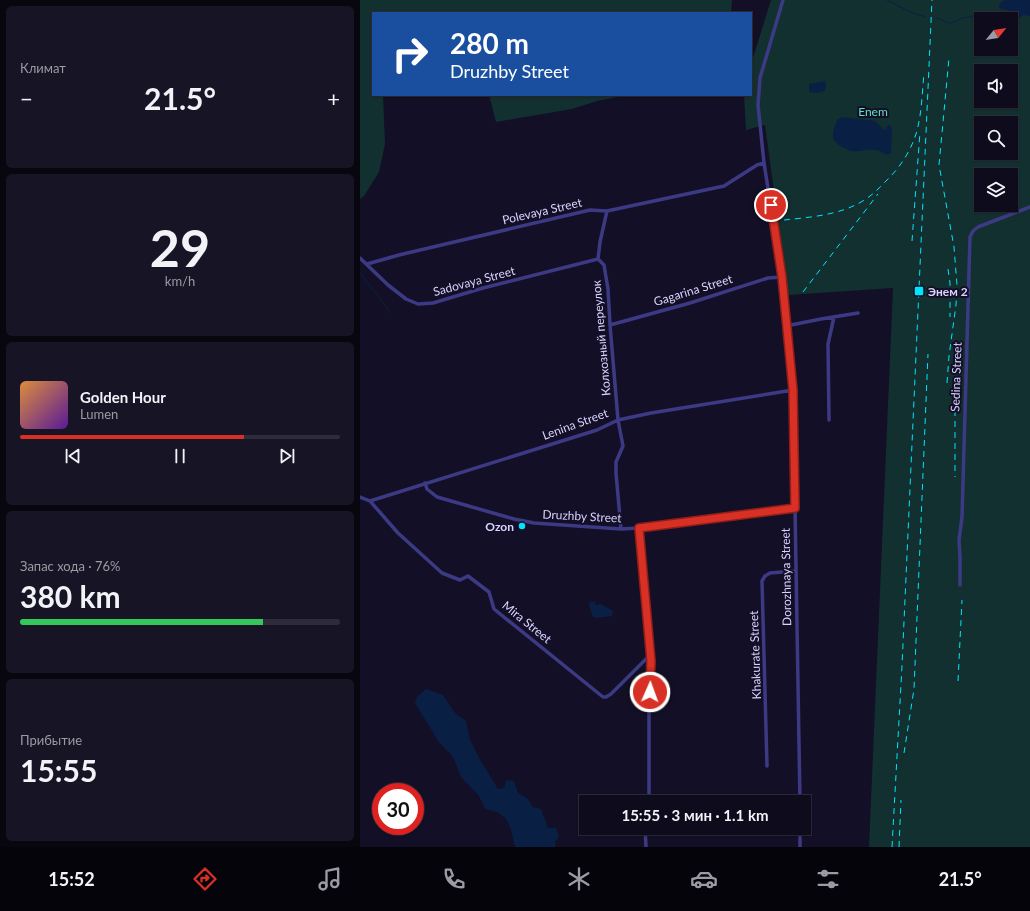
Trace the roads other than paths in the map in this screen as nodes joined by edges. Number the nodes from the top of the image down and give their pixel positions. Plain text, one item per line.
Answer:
1 (783, 0) edge
2 (764, 163) junction
3 (1030, 207) edge
4 (608, 211) junction
5 (360, 258) edge
6 (598, 259) junction
7 (367, 264) junction
8 (782, 277) junction
9 (858, 313) dead end
10 (834, 317) junction
11 (610, 325) junction
12 (786, 326) junction
13 (793, 390) junction
14 (618, 420) junction
15 (829, 420) dead end
16 (425, 483) junction
17 (360, 497) edge
18 (370, 501) junction
19 (795, 508) junction
20 (639, 528) junction
21 (621, 529) junction
22 (796, 571) junction
23 (960, 585) dead end
24 (650, 655) junction
25 (767, 766) dead end
26 (649, 795) edge
27 (800, 795) edge
28 (645, 835) edge
29 (800, 835) edge
30 (646, 847) edge
31 (800, 847) edge

1 - 2 street, Dorozhnaya Street
2 - 4 street, Polevaya Street
2 - 8 street, Dorozhnaya Street
3 - 23 street, Sedina Street
4 - 6 street
4 - 7 street, Polevaya Street
5 - 7 street, Sadovaya Street
6 - 7 street, Sadovaya Street
6 - 11 street, Колхозный переулок
8 - 11 street, Gagarina Street
8 - 12 street, Dorozhnaya Street
9 - 10 street
10 - 12 street
10 - 15 street
11 - 14 street, Колхозный переулок
12 - 13 street, Dorozhnaya Street
13 - 14 street, Lenina Street
13 - 19 street, Dorozhnaya Street
14 - 16 street, Lenina Street
14 - 21 street
16 - 18 street, Lenina Street
16 - 21 street, Druzhby Street
17 - 18 street, Mira Street
18 - 24 street, Mira Street
19 - 20 street, Druzhby Street
19 - 22 street, Dorozhnaya Street
20 - 21 street, Druzhby Street
20 - 24 street
22 - 25 street, Khakurate Street
22 - 27 street, Dorozhnaya Street
24 - 26 street
28 - 30 street
29 - 31 street

